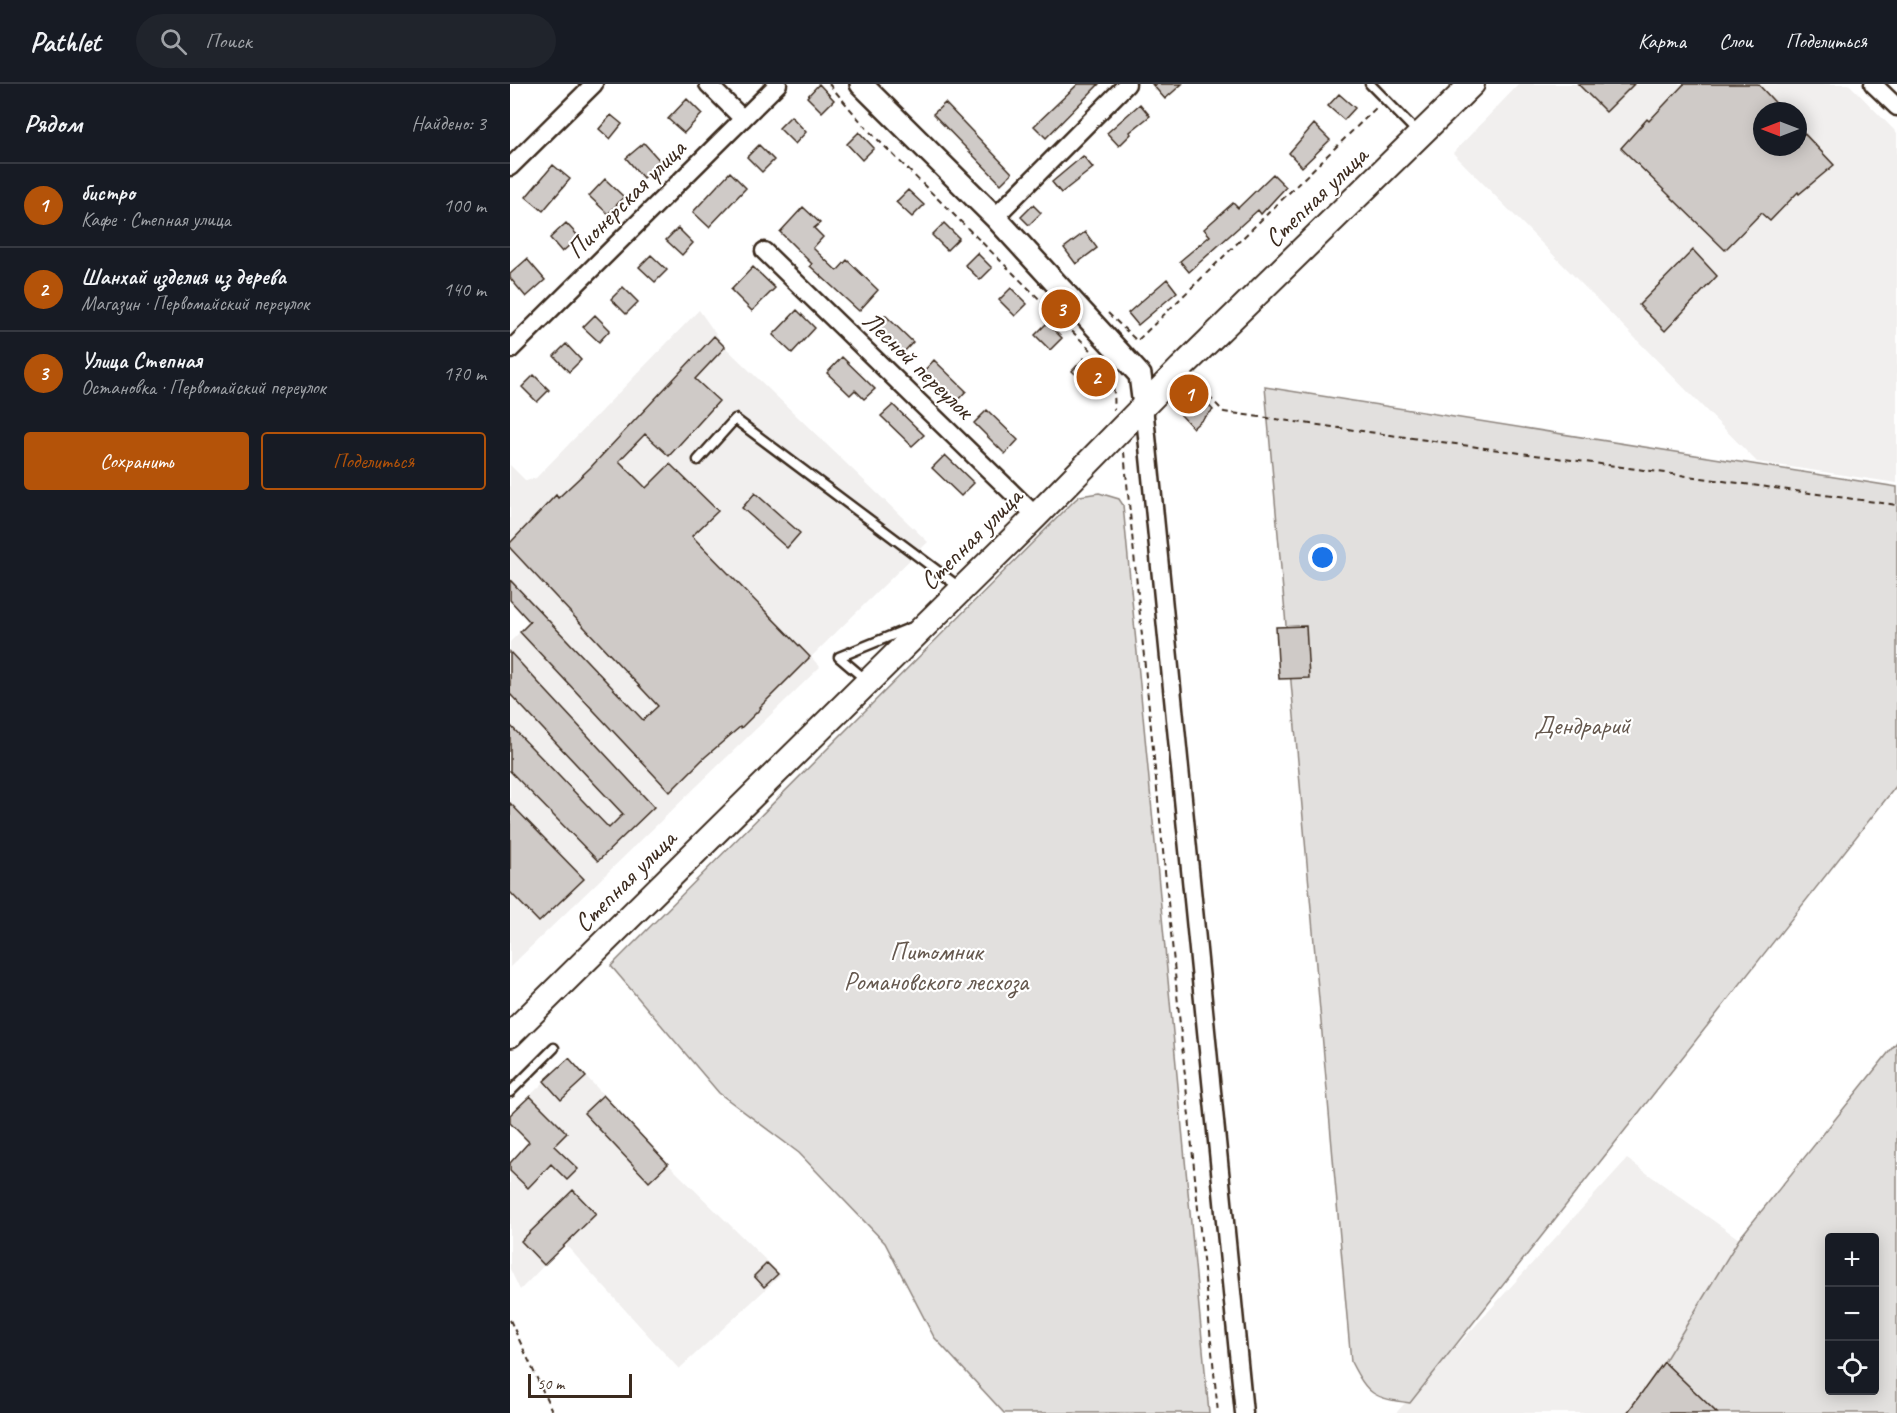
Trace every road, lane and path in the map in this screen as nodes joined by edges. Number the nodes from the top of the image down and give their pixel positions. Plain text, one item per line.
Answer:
1 (594, 84) edge
2 (708, 84) edge
3 (778, 84) edge
4 (829, 84) edge
5 (861, 84) edge
6 (1127, 84) edge
7 (1370, 84) edge
8 (1472, 84) edge
9 (1874, 84) edge
10 (1385, 99) junction
11 (1897, 106) edge
12 (743, 119) junction
13 (1421, 135) junction
14 (510, 167) edge
15 (995, 217) junction
16 (764, 251) dead end
17 (1137, 341) dead end
18 (510, 350) edge
19 (1181, 368) junction
20 (1144, 406) junction
21 (1117, 433) junction
22 (698, 460) dead end
23 (1897, 505) edge
24 (1036, 516) junction
25 (962, 589) junction
26 (930, 620) junction
27 (867, 681) junction
28 (510, 1035) edge
29 (554, 1048) dead end
30 (510, 1092) edge
31 (510, 1320) edge
32 (553, 1413) edge
33 (1218, 1413) edge
34 (1244, 1413) edge

1 - 14 street
2 - 12 street
3 - 12 street, Пионерская улица
4 - 21 path
5 - 15 street
6 - 15 street
7 - 10 lane
8 - 13 main road, Степная улица
9 - 11 street
10 - 13 lane
10 - 17 path
12 - 18 street, Пионерская улица
13 - 19 main road, Степная улица
15 - 20 street
16 - 24 street, Лесной переулок
19 - 20 main road, Степная улица
19 - 23 path
20 - 21 main road, Степная улица
20 - 34 street
21 - 24 main road, Степная улица
21 - 33 path
22 - 25 lane
24 - 25 main road, Степная улица
25 - 26 main road, Степная улица
26 - 27 main road, Степная улица
26 - 27 lane
27 - 28 main road, Степная улица
29 - 30 lane
31 - 32 path

